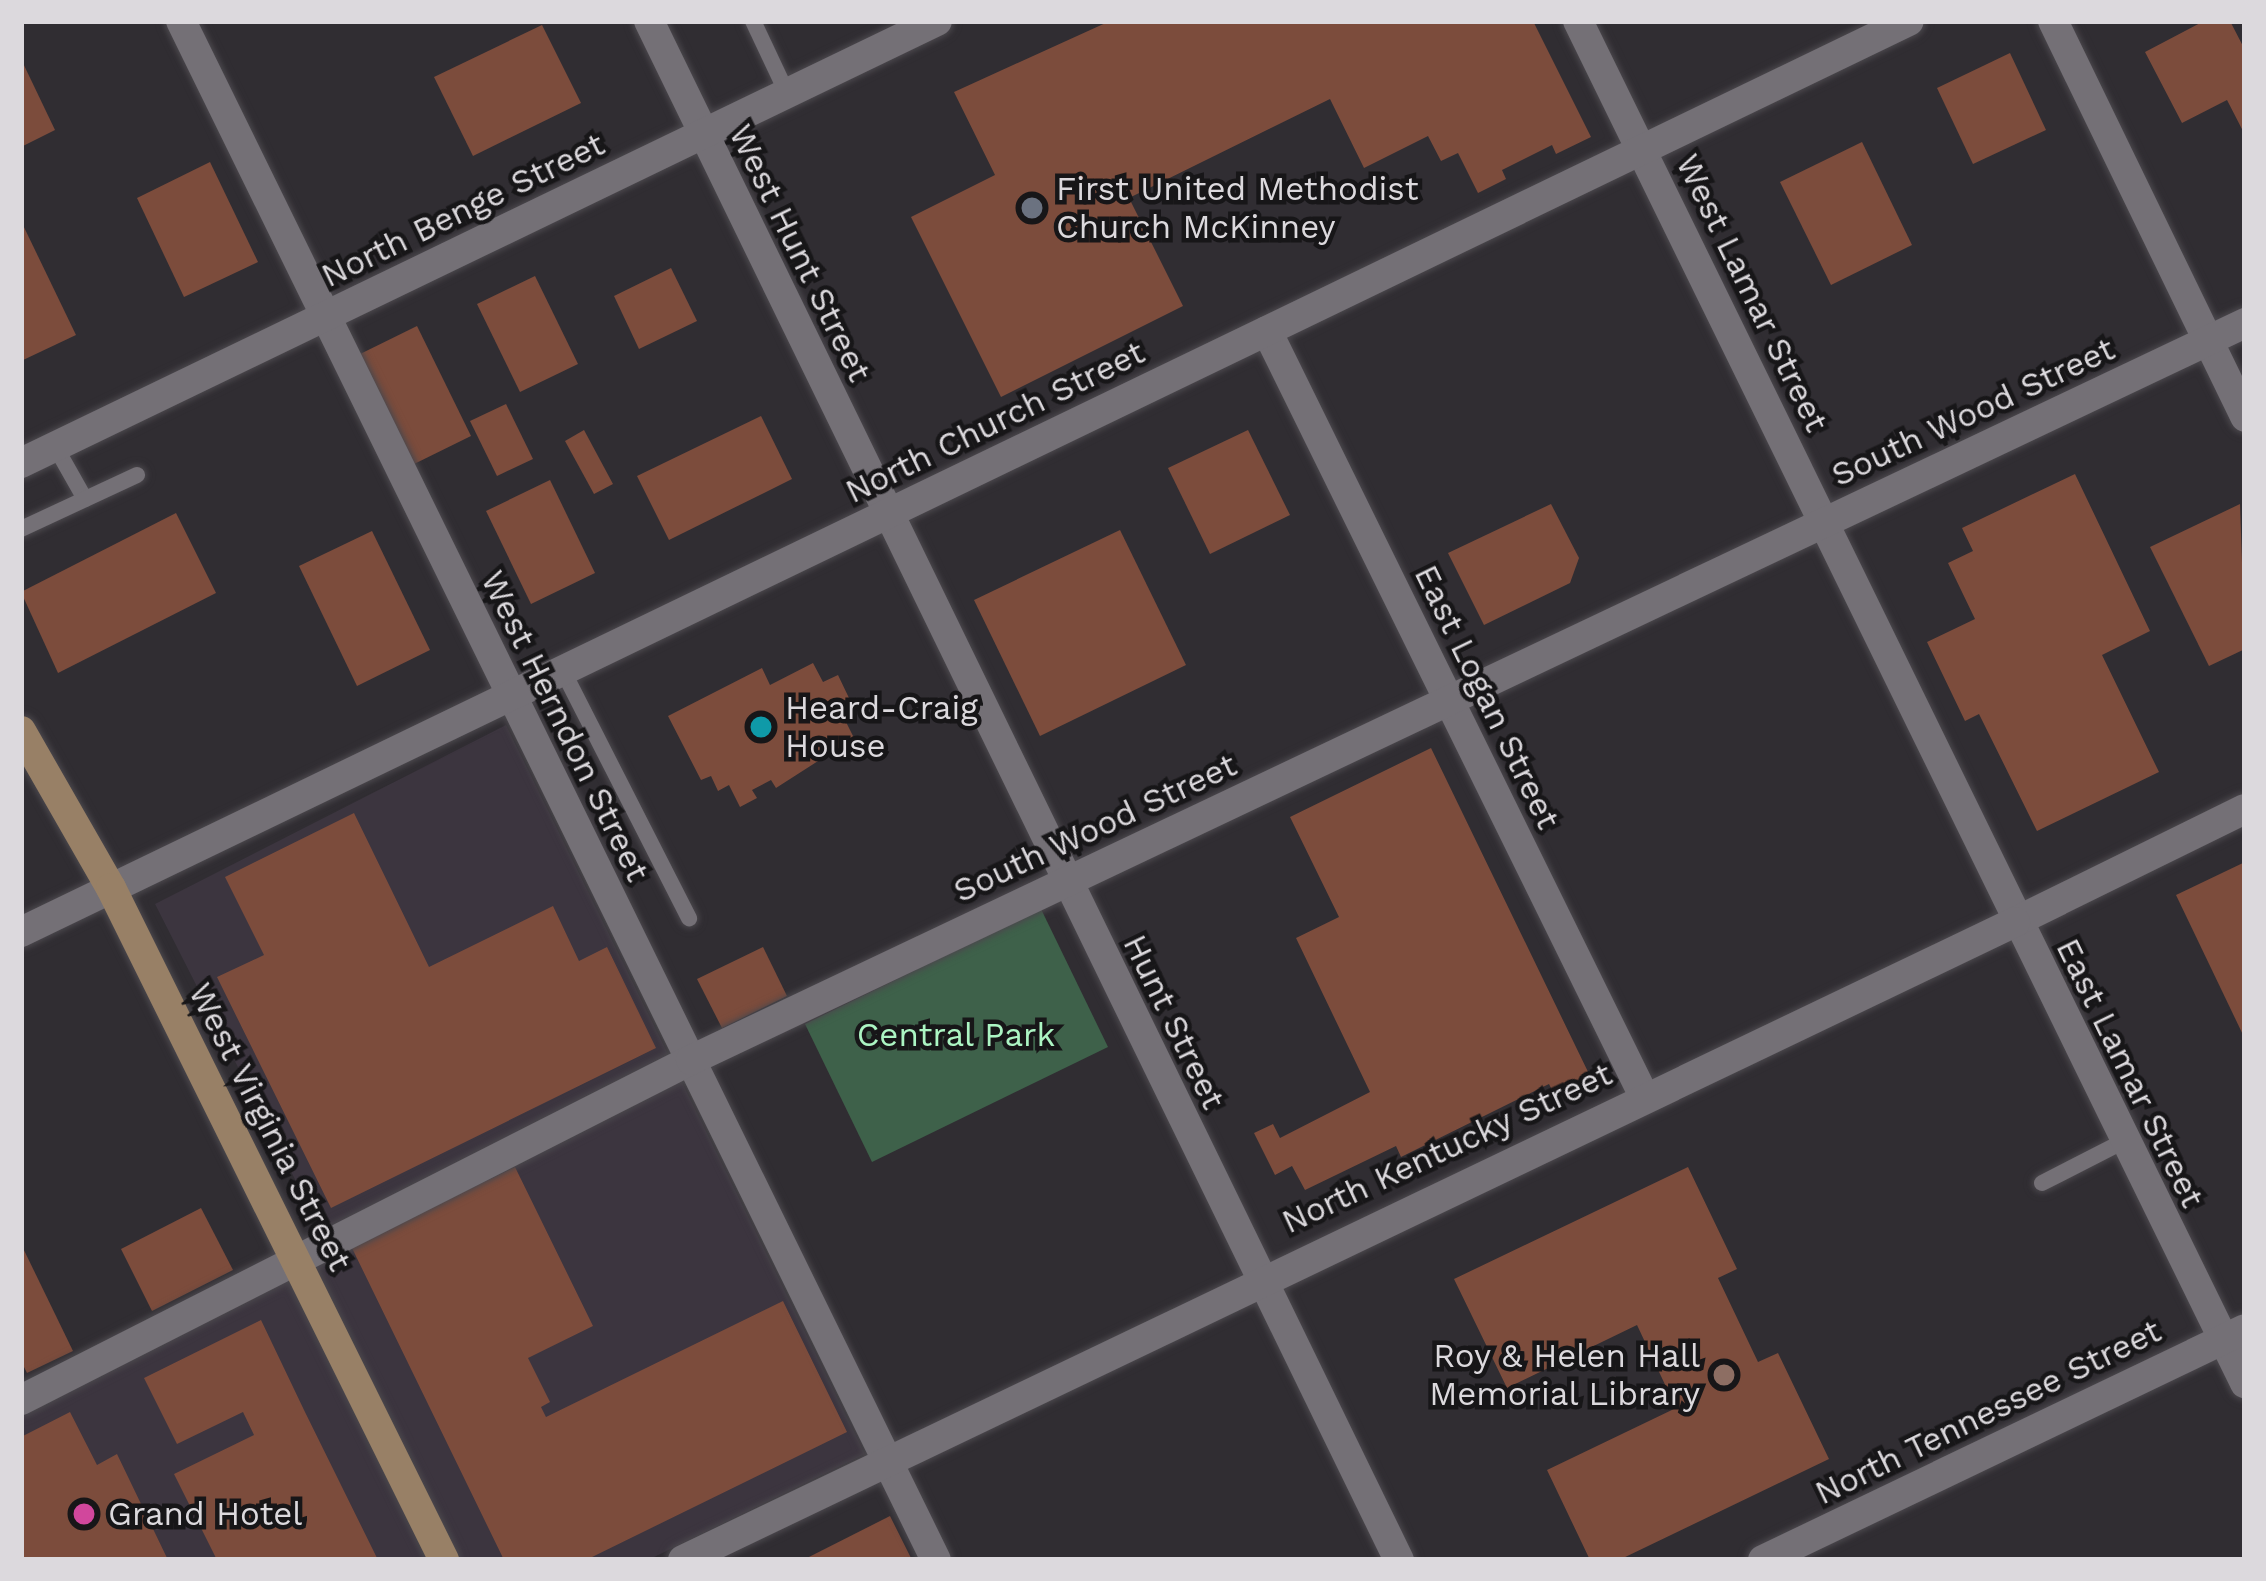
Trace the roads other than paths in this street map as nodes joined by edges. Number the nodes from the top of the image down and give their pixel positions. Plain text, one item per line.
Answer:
1 (182, 21) edge
2 (649, 21) edge
3 (753, 21) edge
4 (937, 21) edge
5 (1578, 21) edge
6 (1910, 21) edge
7 (2054, 21) edge
8 (888, 32) edge
9 (786, 91) junction
10 (703, 133) junction
11 (1640, 147) junction
12 (323, 318) junction
13 (2245, 323) edge
14 (1267, 331) junction
15 (2209, 340) junction
16 (2245, 417) edge
17 (56, 446) junction
18 (21, 463) edge
19 (137, 475) dead end
20 (85, 499) junction
21 (885, 515) junction
22 (1822, 523) junction
23 (21, 529) edge
24 (562, 669) junction
25 (509, 694) junction
26 (1449, 700) junction
27 (21, 731) edge
28 (2245, 809) edge
29 (1065, 881) junction
30 (111, 888) junction
31 (689, 918) dead end
32 (2015, 922) junction
33 (21, 932) edge
34 (691, 1060) junction
35 (1643, 1094) junction
36 (2124, 1142) junction
37 (2042, 1183) dead end
38 (297, 1261) junction
39 (1260, 1277) junction
40 (2234, 1334) edge
41 (2245, 1383) edge
42 (21, 1400) edge
43 (888, 1461) junction
44 (444, 1560) edge
45 (683, 1560) edge
46 (936, 1560) edge
47 (1399, 1560) edge
48 (1763, 1560) edge

1 - 12 street, West Herndon Street
2 - 10 street, West Hunt Street
3 - 9 lane
4 - 8 street, North Benge Street
5 - 11 street, West Lamar Street
6 - 11 street, North Church Street
7 - 15 street
8 - 9 street, North Benge Street
9 - 10 street, North Benge Street
10 - 12 street, North Benge Street
10 - 21 street, West Hunt Street
11 - 14 street, North Church Street
11 - 22 street, West Lamar Street
12 - 17 street, North Benge Street
12 - 25 street, West Herndon Street
13 - 15 street, South Wood Street
14 - 21 street, North Church Street
14 - 26 street, East Logan Street
15 - 16 street
15 - 22 street, South Wood Street
17 - 18 street, North Benge Street
17 - 20 lane
19 - 20 lane
20 - 23 lane
21 - 24 street, North Church Street
21 - 29 street, Hunt Street
22 - 26 street, South Wood Street
22 - 32 street, West Lamar Street
24 - 25 street, North Church Street
24 - 31 lane
25 - 30 street, North Church Street
25 - 34 street, West Herndon Street
26 - 29 street, South Wood Street
26 - 35 street, East Logan Street
27 - 30 main road, West Virginia Street
28 - 32 street, North Kentucky Street
29 - 34 street, South Wood Street
29 - 39 street, Hunt Street
30 - 33 street, North Church Street
30 - 38 main road, West Virginia Street
32 - 35 street, North Kentucky Street
32 - 36 street, East Lamar Street
34 - 38 street, South Wood Street
34 - 43 street, West Herndon Street
35 - 39 street, North Kentucky Street
36 - 37 lane
36 - 40 street, East Lamar Street
38 - 42 street, South Wood Street
38 - 44 main road, West Virginia Street
39 - 43 street, North Kentucky Street
39 - 47 street, Hunt Street
40 - 41 street, East Lamar Street
40 - 48 street, North Tennessee Street
43 - 45 street, North Kentucky Street
43 - 46 street, West Herndon Street

